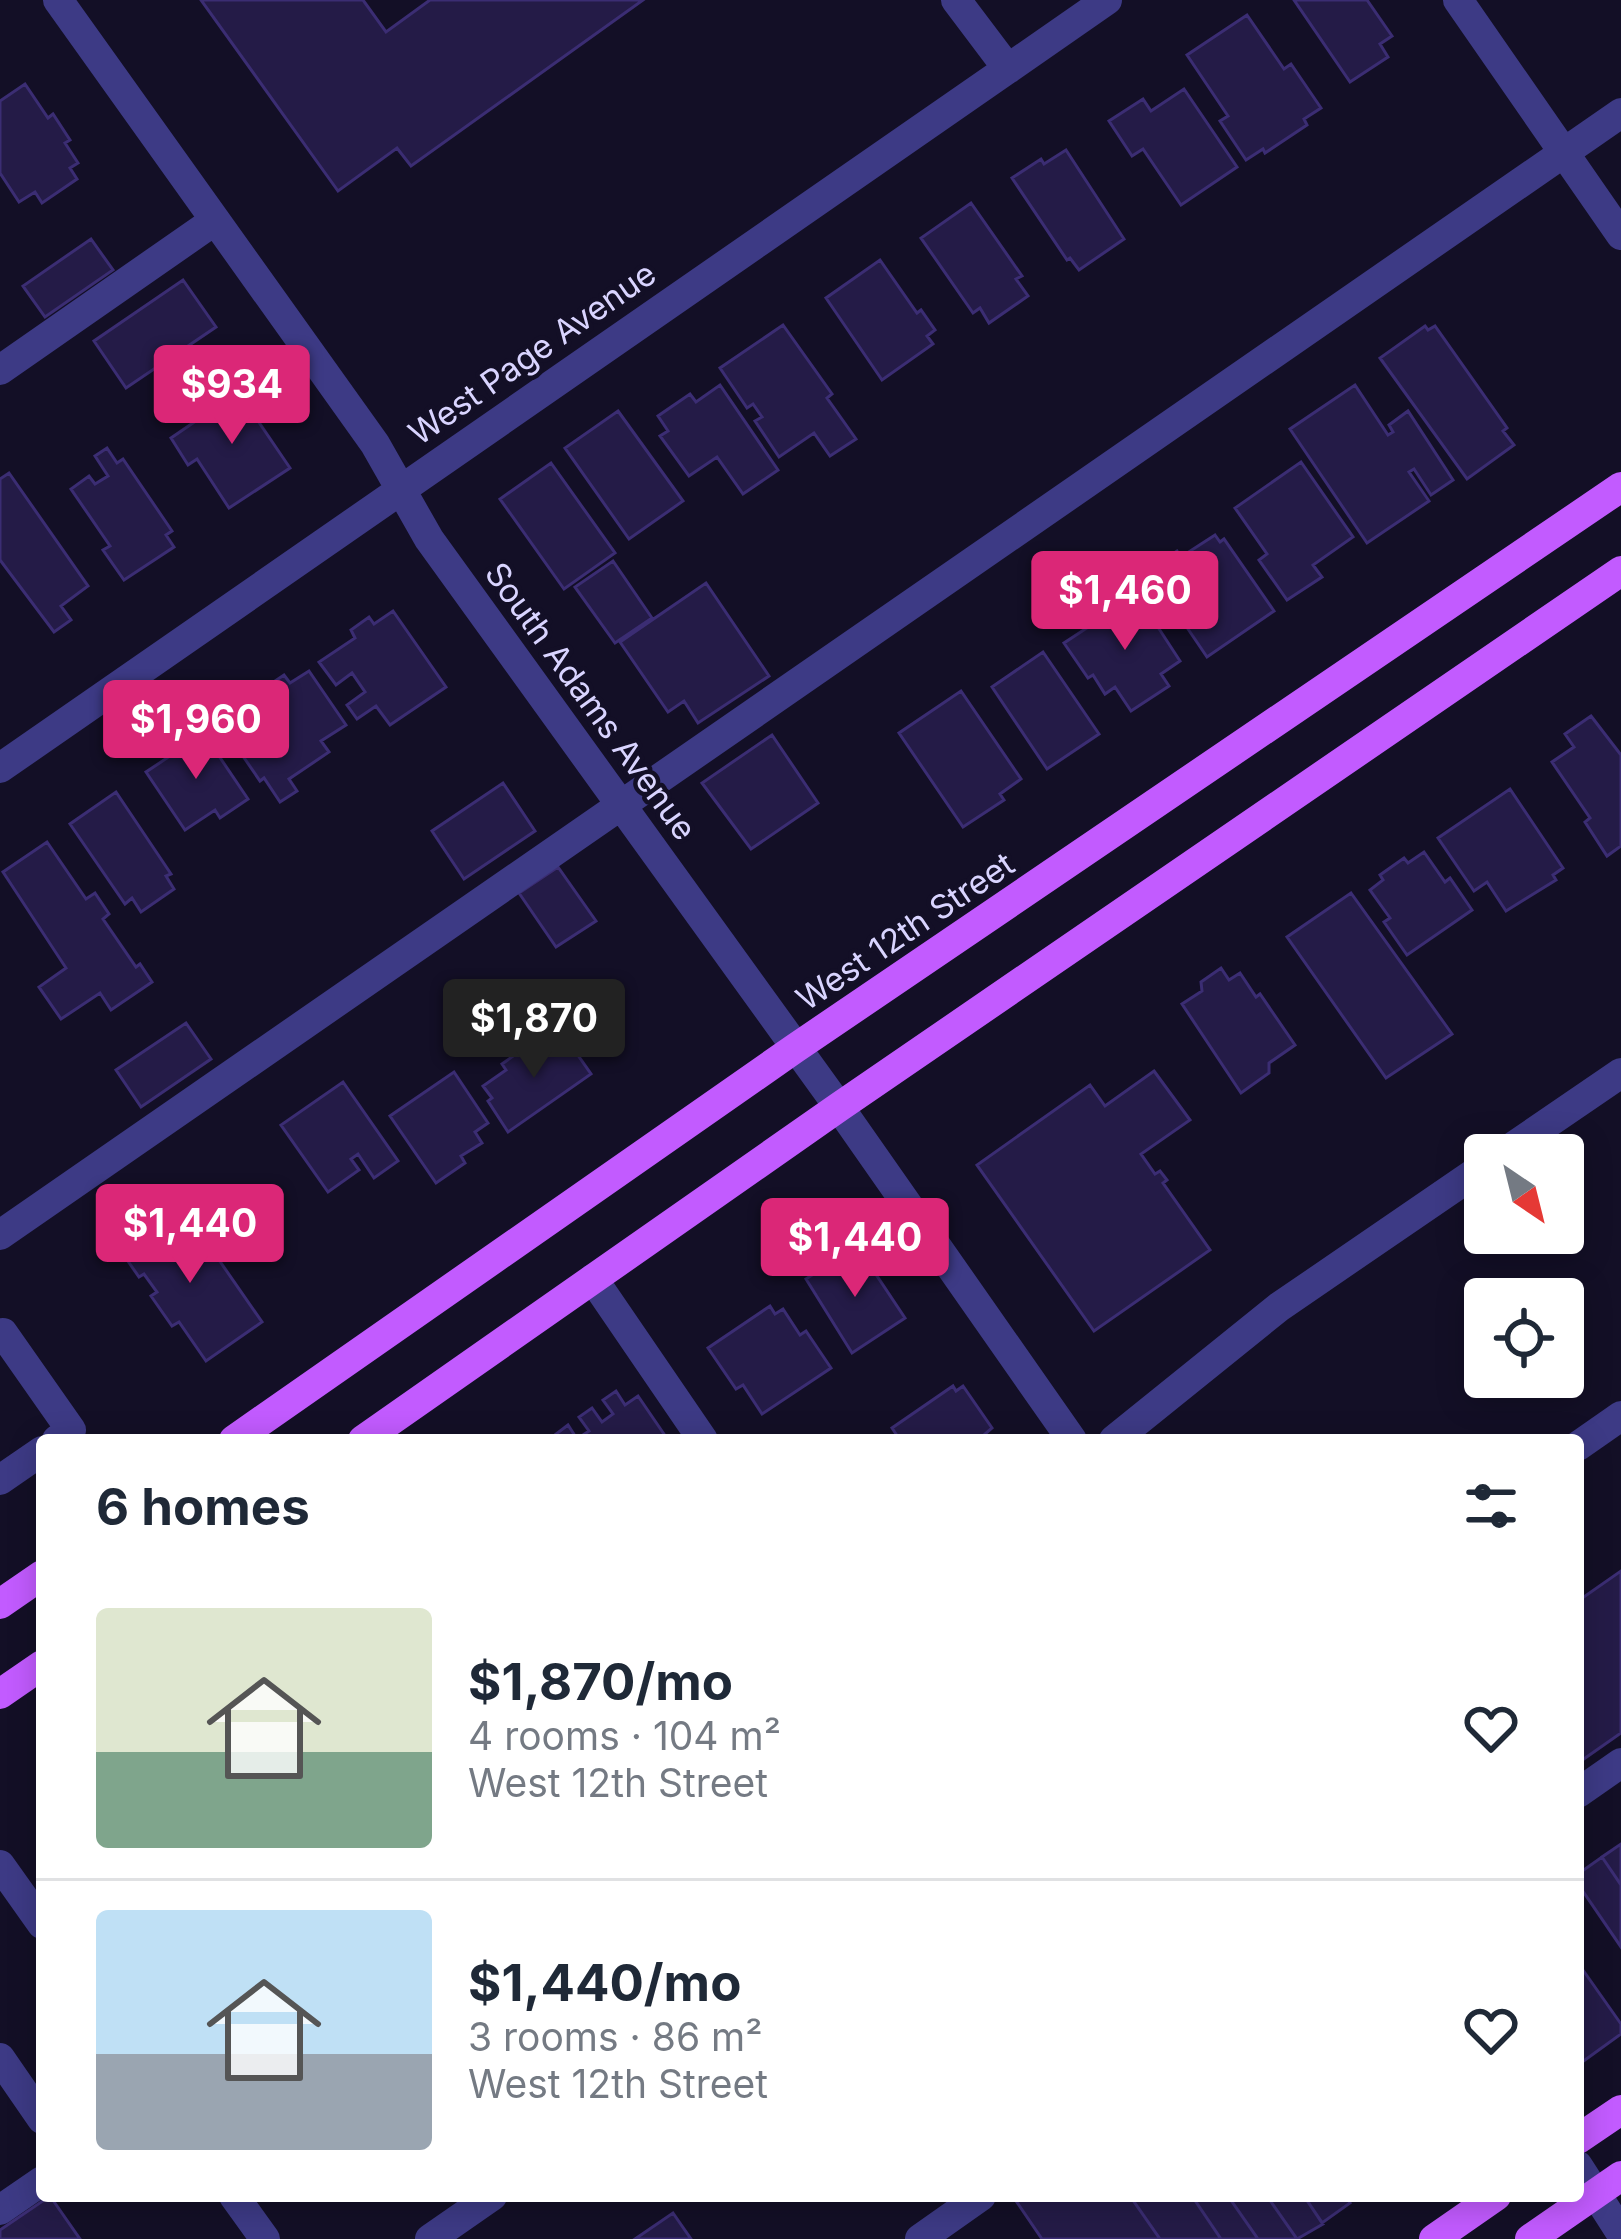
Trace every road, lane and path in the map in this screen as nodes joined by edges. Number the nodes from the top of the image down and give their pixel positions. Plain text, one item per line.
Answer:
1 (58, 0) edge
2 (956, 0) edge
3 (1107, 0) edge
4 (1458, 0) edge
5 (1008, 69) junction
6 (1621, 113) edge
7 (1565, 152) junction
8 (214, 221) junction
9 (1621, 235) edge
10 (0, 370) edge
11 (1621, 487) edge
12 (398, 489) junction
13 (1621, 571) edge
14 (0, 768) edge
15 (621, 802) junction
16 (794, 1049) junction
17 (1621, 1073) edge
18 (839, 1107) junction
19 (1532, 1134) edge
20 (1464, 1180) edge
21 (0, 1235) edge
22 (592, 1280) junction
23 (0, 1335) edge
24 (1621, 1416) edge
25 (65, 1434) edge
26 (243, 1434) edge
27 (372, 1434) edge
28 (699, 1434) edge
29 (1068, 1434) edge
30 (1121, 1434) edge
31 (1584, 1442) edge
32 (36, 1454) edge
33 (0, 1480) edge
34 (36, 1579) edge
35 (0, 1604) edge
36 (36, 1669) edge
37 (0, 1694) edge
38 (1621, 1763) edge
39 (1584, 1789) edge
40 (0, 1865) edge
41 (36, 1916) edge
42 (0, 2059) edge
43 (36, 2110) edge
44 (1621, 2110) edge
45 (1584, 2135) edge
46 (1621, 2176) edge
47 (1584, 2177) edge
48 (36, 2185) edge
49 (1594, 2195) junction
50 (238, 2202) edge
51 (483, 2202) edge
52 (972, 2202) edge
53 (1487, 2202) edge
54 (1584, 2202) edge
55 (1584, 2202) edge
56 (0, 2210) edge
57 (1621, 2233) edge
58 (265, 2239) edge
59 (430, 2239) edge
60 (920, 2239) edge
61 (1434, 2239) edge
62 (1530, 2239) edge

1 - 8 street, South Adams Avenue
2 - 5 street
3 - 5 street, West Page Avenue
4 - 7 street
5 - 12 street, West Page Avenue
6 - 7 street
7 - 9 street
7 - 15 street
8 - 10 street
8 - 12 street, South Adams Avenue
11 - 16 main road, West 12th Street
12 - 14 street, West Page Avenue
12 - 15 street, South Adams Avenue
13 - 18 main road
15 - 16 street, South Adams Avenue
15 - 21 street
16 - 18 street, South Adams Avenue
16 - 26 main road, West 12th Street
17 - 19 street
18 - 22 main road
18 - 29 street, South Adams Avenue
20 - 30 street
22 - 27 main road
22 - 28 street
23 - 25 street
24 - 31 street
32 - 33 street
34 - 35 main road
36 - 37 main road
38 - 39 street
40 - 41 street
42 - 43 street
44 - 45 main road
46 - 49 main road
47 - 49 street
48 - 56 street
49 - 55 main road
49 - 57 street
50 - 58 street
51 - 59 street
52 - 60 street
53 - 61 main road
54 - 62 main road

